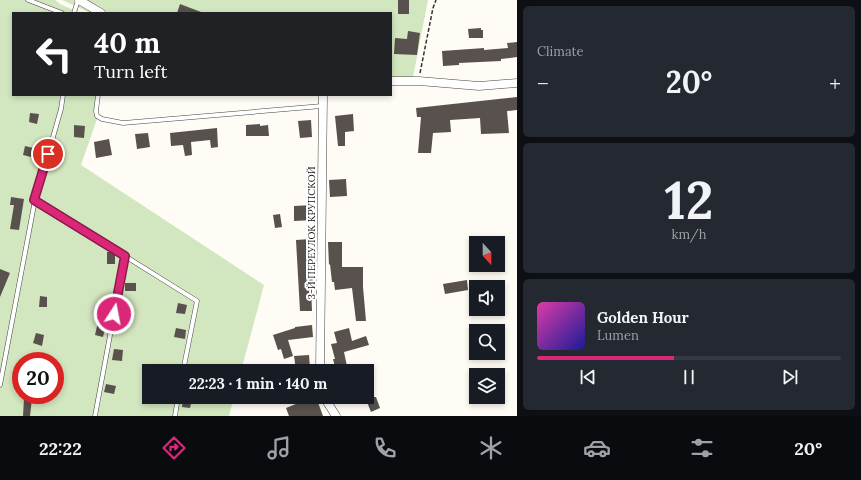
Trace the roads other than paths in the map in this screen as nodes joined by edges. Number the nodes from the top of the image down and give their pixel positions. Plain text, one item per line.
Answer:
1 (28, 0) edge
2 (79, 0) edge
3 (59, 12) edge
4 (74, 12) edge
5 (99, 12) edge
6 (392, 81) edge
7 (517, 83) edge
8 (63, 96) edge
9 (98, 96) edge
10 (323, 96) edge
11 (322, 106) junction
12 (34, 200) junction
13 (125, 256) junction
14 (184, 364) edge
15 (320, 364) edge
16 (0, 385) edge
17 (177, 404) edge
18 (328, 404) edge
19 (95, 416) edge
20 (175, 416) edge
21 (336, 416) edge

1 - 3 lane
2 - 4 lane
2 - 5 street
6 - 7 street
8 - 12 lane
9 - 11 lane
10 - 11 street, 3-Й ПЕРЕУЛОК КРУПСКОЙ
11 - 15 street, 3-Й ПЕРЕУЛОК КРУПСКОЙ
12 - 13 lane
12 - 16 lane
13 - 14 lane
13 - 19 lane
17 - 20 lane
18 - 21 street

